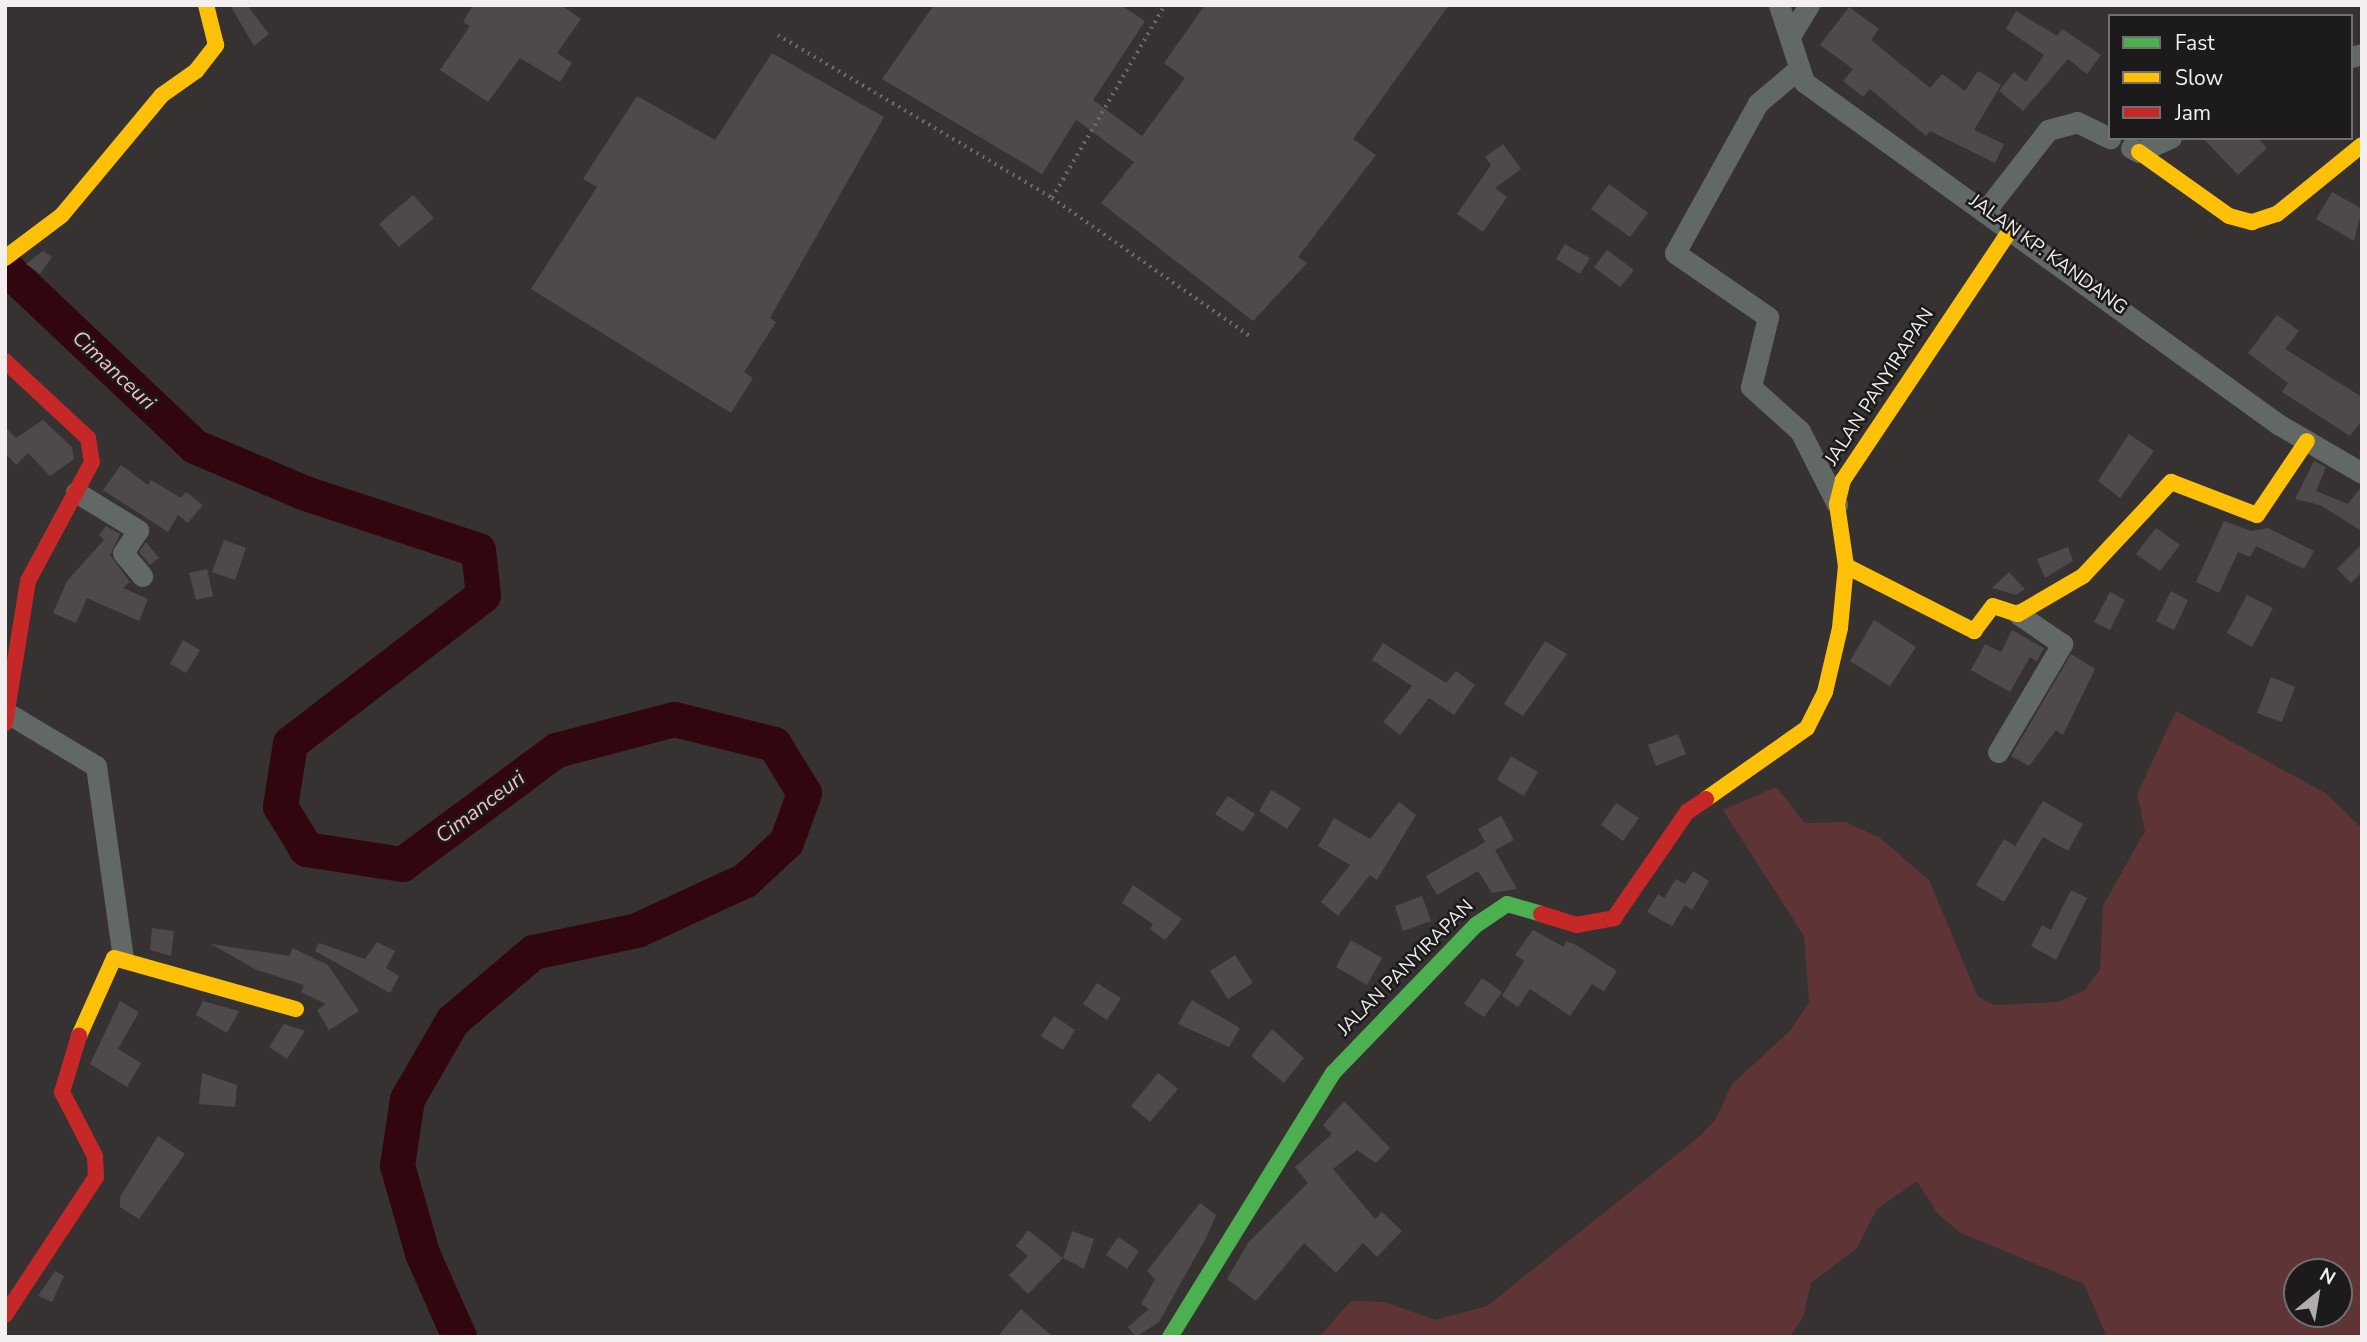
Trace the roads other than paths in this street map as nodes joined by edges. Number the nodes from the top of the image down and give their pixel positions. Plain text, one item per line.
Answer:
1 (206, 5) edge
2 (1779, 5) edge
3 (1809, 5) edge
4 (1792, 33) junction
5 (1796, 71) junction
6 (2108, 137) edge
7 (2114, 140) edge
8 (2166, 140) edge
9 (2362, 145) edge
10 (2139, 152) junction
11 (1986, 210) junction
12 (2012, 228) junction
13 (11, 254) edge
14 (5, 360) edge
15 (2307, 441) junction
16 (2362, 473) edge
17 (76, 492) junction
18 (1837, 504) junction
19 (1846, 566) junction
20 (142, 576) dead end
21 (2018, 614) junction
22 (7, 719) edge
23 (1998, 752) dead end
24 (123, 957) junction
25 (296, 1009) dead end
26 (5, 1315) edge
27 (1170, 1337) edge

1 - 13 street
2 - 4 street
3 - 4 street
4 - 5 street
5 - 11 street, JALAN KP. KANDANG
5 - 18 street
6 - 11 street
7 - 10 street
8 - 10 street
9 - 10 street
11 - 12 street, JALAN KP. KANDANG
12 - 15 street, JALAN KP. KANDANG
12 - 18 street, JALAN PANYIRAPAN
14 - 17 street
15 - 16 street, JALAN KP. KANDANG
15 - 21 street
17 - 20 street
17 - 22 street
18 - 19 street, JALAN PANYIRAPAN
19 - 21 street
19 - 27 street, JALAN PANYIRAPAN
21 - 23 street
22 - 24 street
24 - 25 street
24 - 26 street

